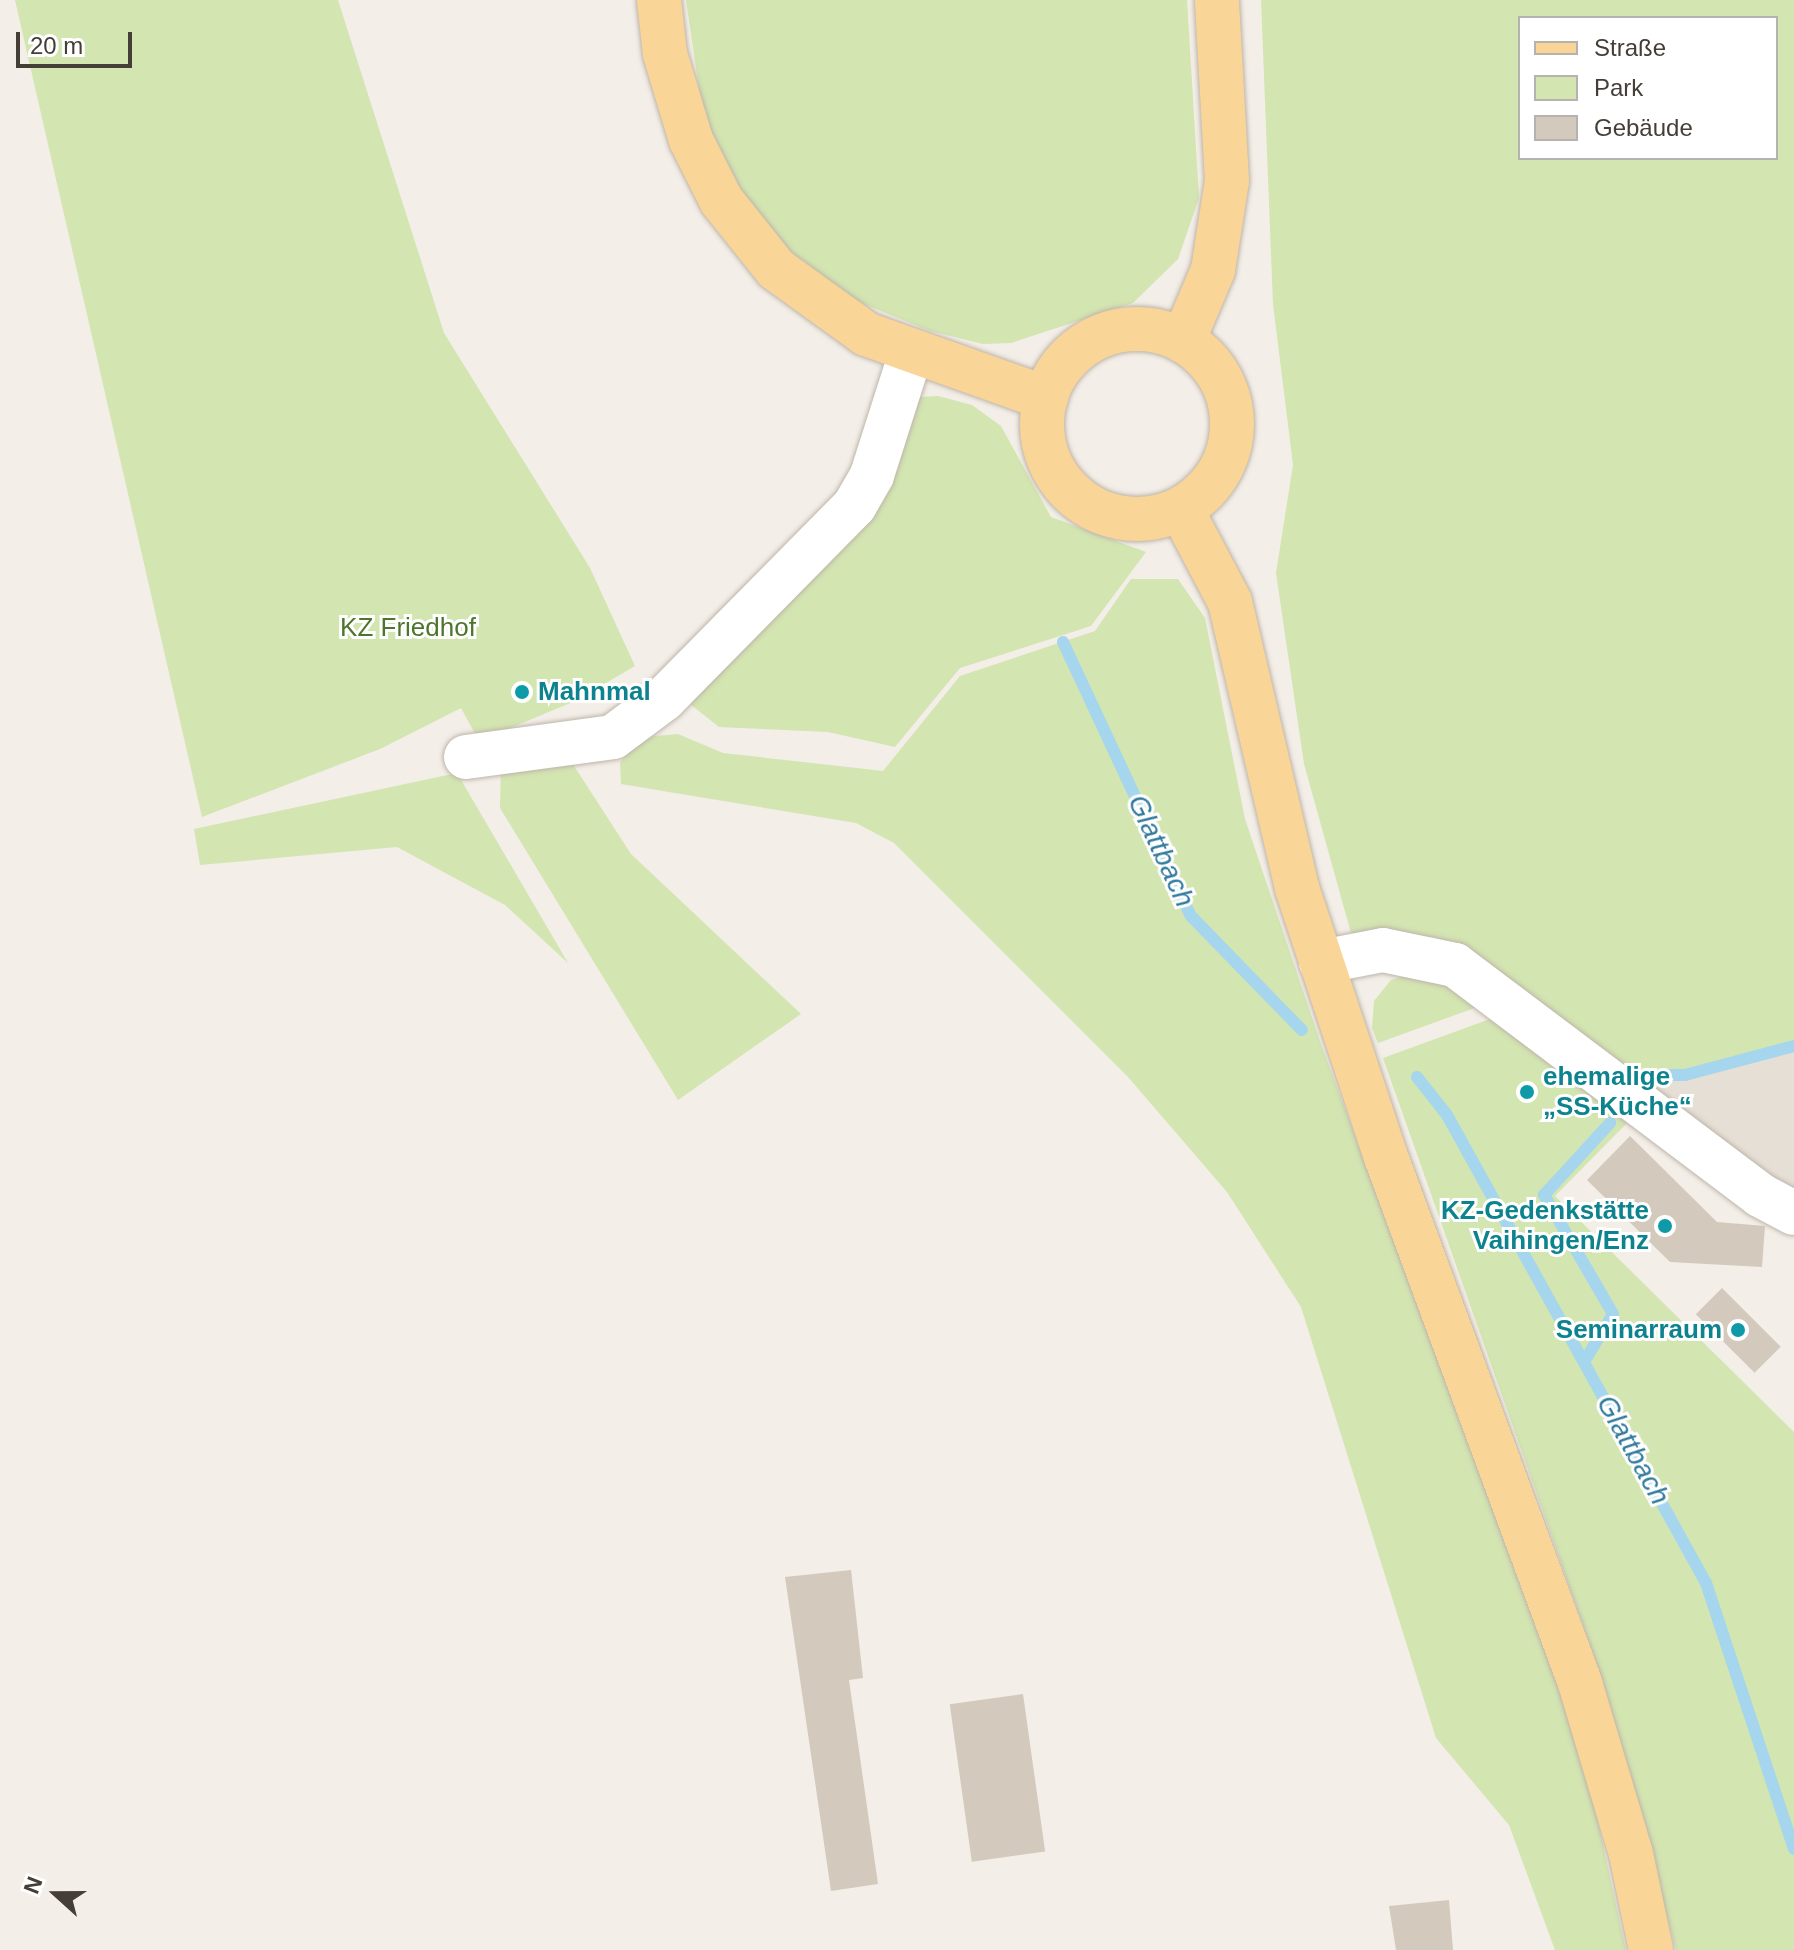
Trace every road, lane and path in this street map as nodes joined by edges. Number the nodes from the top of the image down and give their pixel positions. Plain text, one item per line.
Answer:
1 (659, 0) edge
2 (1217, 0) edge
3 (1183, 341) junction
4 (911, 353) junction
5 (1046, 398) junction
6 (1181, 509) junction
7 (466, 757) dead end
8 (1321, 962) junction
9 (1794, 1213) edge
10 (1651, 1950) edge

1 - 4 main road
2 - 3 main road
3 - 5 main road
3 - 6 main road
4 - 5 main road
4 - 7 street
5 - 6 main road
6 - 8 main road
8 - 9 street
8 - 10 main road

